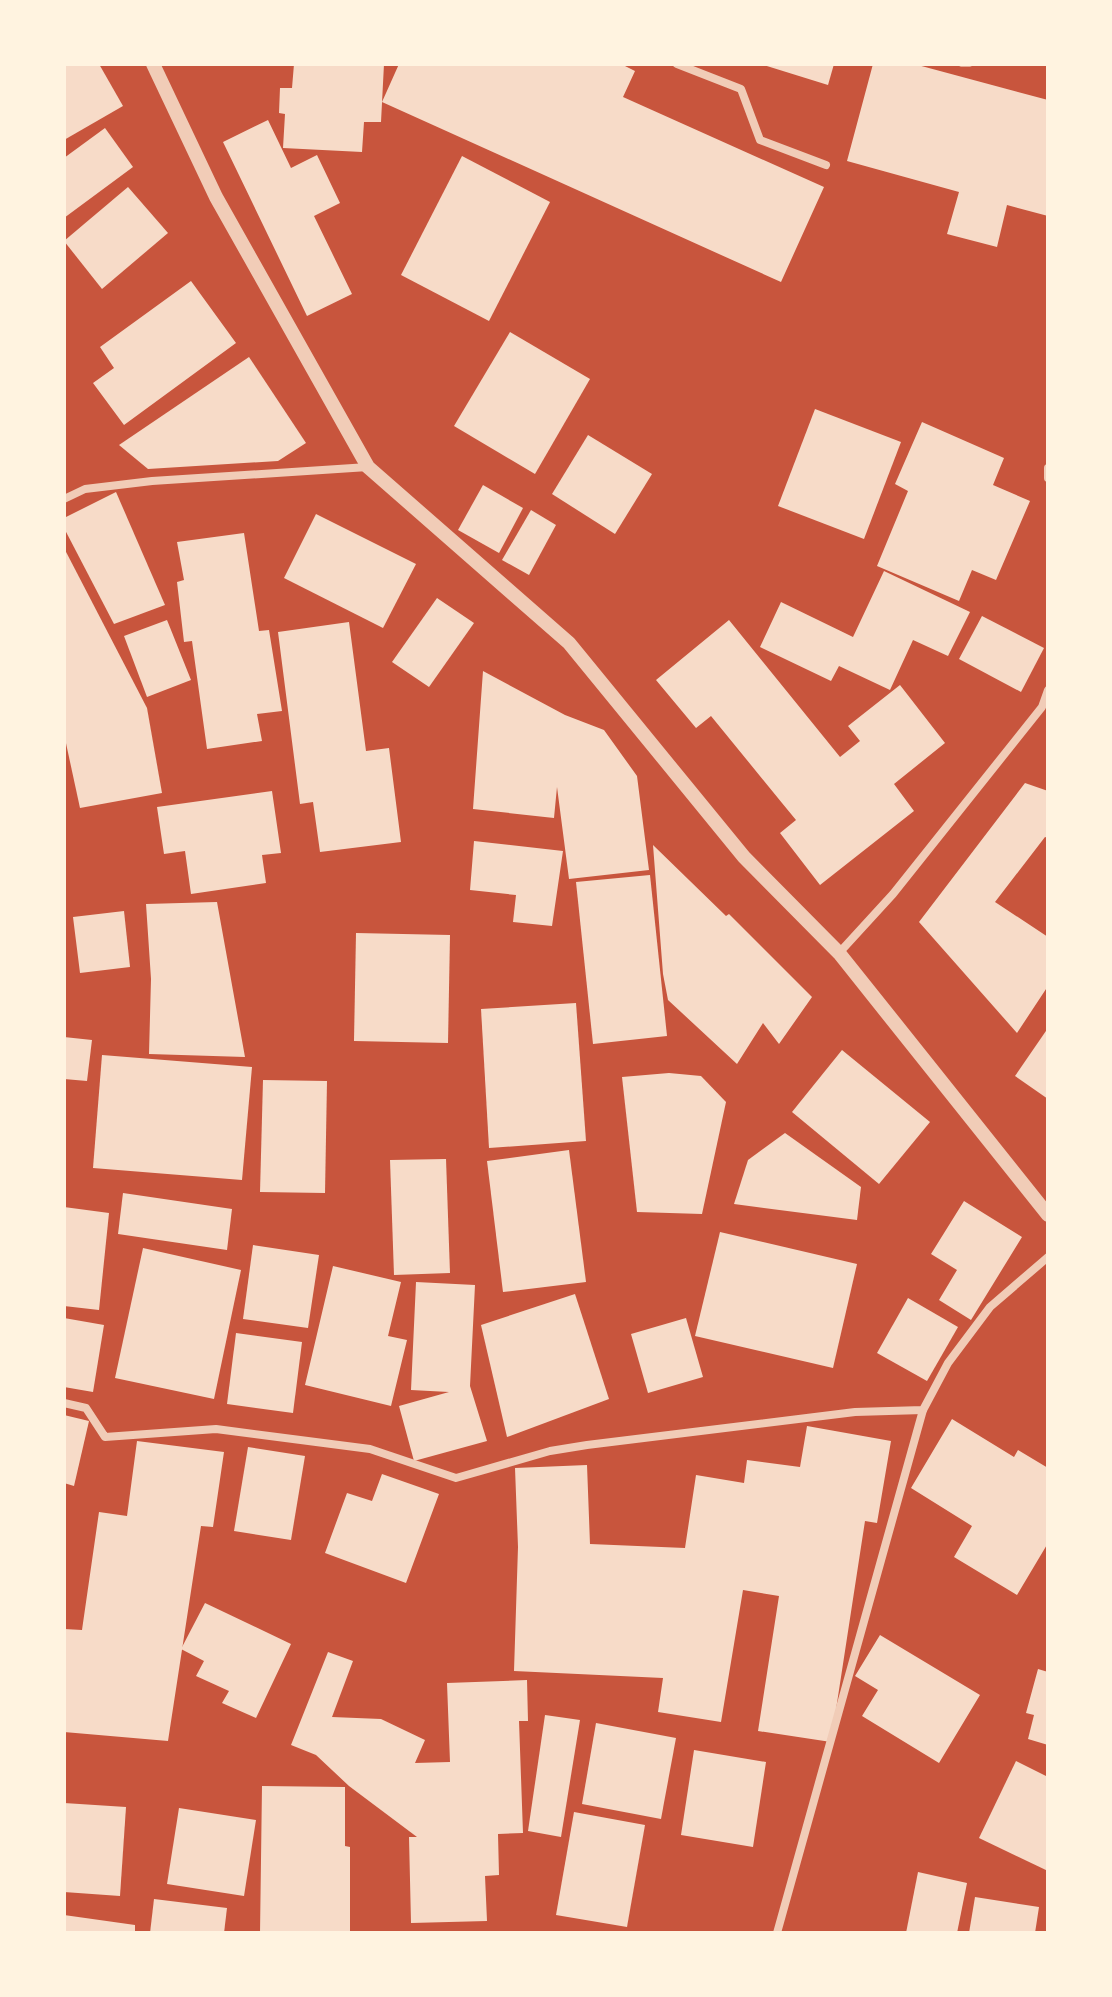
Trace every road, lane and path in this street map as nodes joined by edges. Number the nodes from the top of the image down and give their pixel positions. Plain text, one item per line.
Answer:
1 (153, 64) edge
2 (677, 64) edge
3 (961, 64) edge
4 (970, 64) edge
5 (826, 165) dead end
6 (368, 467) junction
7 (1048, 468) edge
8 (1048, 478) edge
9 (64, 499) edge
10 (1048, 690) edge
11 (839, 953) junction
12 (1048, 1215) edge
13 (1048, 1257) edge
14 (64, 1403) edge
15 (923, 1410) junction
16 (777, 1933) edge

1 - 6 street
2 - 5 street
3 - 4 path
6 - 9 street
6 - 11 street
7 - 8 street
10 - 11 street
11 - 12 street
13 - 15 street
14 - 15 street
15 - 16 street

